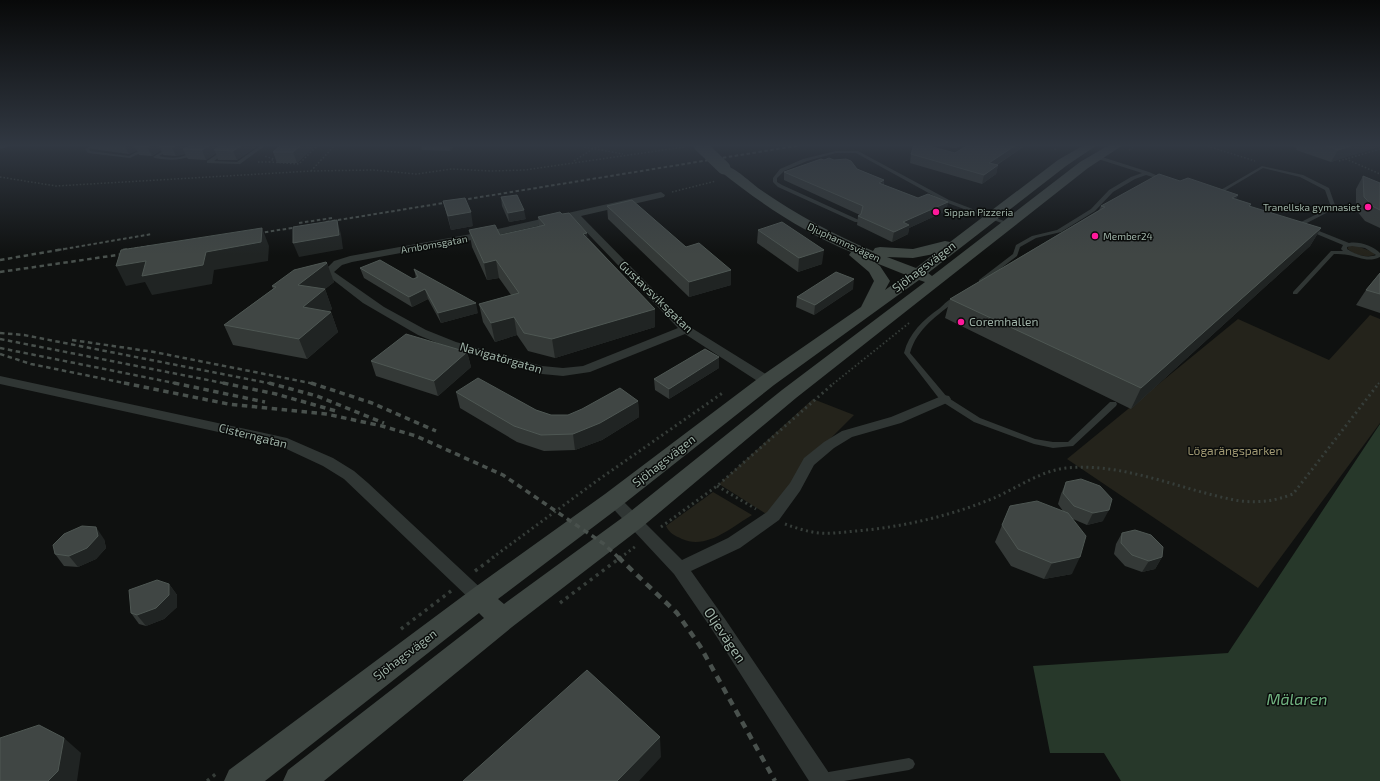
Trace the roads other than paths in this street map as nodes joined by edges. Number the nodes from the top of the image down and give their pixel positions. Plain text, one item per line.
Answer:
1 (741, 181) edge
2 (775, 181) edge
3 (911, 181) edge
4 (1039, 181) edge
5 (1044, 181) edge
6 (1063, 181) edge
7 (1130, 181) edge
8 (1238, 181) edge
9 (1312, 181) edge
10 (1033, 186) junction
11 (1206, 193) edge
12 (661, 195) road end
13 (1213, 196) junction
14 (1220, 198) edge
15 (574, 215) junction
16 (991, 218) junction
17 (857, 221) edge
18 (1292, 223) edge
19 (1009, 224) junction
20 (1299, 225) junction
21 (965, 236) junction
22 (832, 239) junction
23 (1348, 245) junction
24 (1350, 253) junction
25 (328, 272) joint
26 (917, 274) junction
27 (935, 282) junction
28 (974, 286) edge
29 (1295, 293) dead end
30 (961, 295) edge
31 (868, 308) junction
32 (686, 329) junction
33 (853, 345) junction
34 (0, 380) edge
35 (767, 381) junction
36 (789, 394) junction
37 (944, 398) junction
38 (1113, 404) dead end
39 (614, 500) junction
40 (642, 528) junction
41 (680, 568) junction
42 (471, 589) junction
43 (503, 619) junction
44 (909, 764) dead end
45 (821, 780) edge
46 (240, 781) edge
47 (299, 781) edge

1 - 22 main road, Djuphamnsvägen, bridge
2 - 17 lane
3 - 16 lane
4 - 10 main road, Sjöhagsvägen
5 - 10 main road
6 - 19 main road, Sjöhagsvägen
7 - 28 lane
8 - 13 lane
9 - 20 lane
10 - 16 main road, Sjöhagsvägen
11 - 13 lane
12 - 15 street, Arnbomsgatan
13 - 14 lane
15 - 25 street, Arnbomsgatan
15 - 32 street, Gustavsviksgatan
16 - 19 lane
16 - 21 main road, Sjöhagsvägen
18 - 20 lane
19 - 27 main road, Sjöhagsvägen
20 - 23 lane
21 - 22 main road
21 - 26 main road, Sjöhagsvägen
22 - 26 main road, Djuphamnsvägen
22 - 31 main road
23 - 24 lane
23 - 24 lane
24 - 29 lane
25 - 32 street, Navigatörgatan
26 - 27 main road, Djuphamnsvägen
26 - 31 main road, Sjöhagsvägen
26 - 33 main road
27 - 33 main road, Sjöhagsvägen
30 - 37 lane
31 - 35 main road, Sjöhagsvägen
32 - 35 street, Gustavsviksgatan
33 - 36 main road, Sjöhagsvägen
34 - 42 street, Cisterngatan
35 - 36 main road
35 - 39 main road, Sjöhagsvägen
36 - 40 main road, Sjöhagsvägen
37 - 38 lane
37 - 41 street
39 - 40 street, Oljevägen
39 - 42 main road, Sjöhagsvägen
40 - 41 street, Oljevägen
40 - 43 main road, Sjöhagsvägen
41 - 45 street, Oljevägen
42 - 43 main road
42 - 46 main road, Sjöhagsvägen
43 - 47 main road, Sjöhagsvägen
44 - 45 lane

